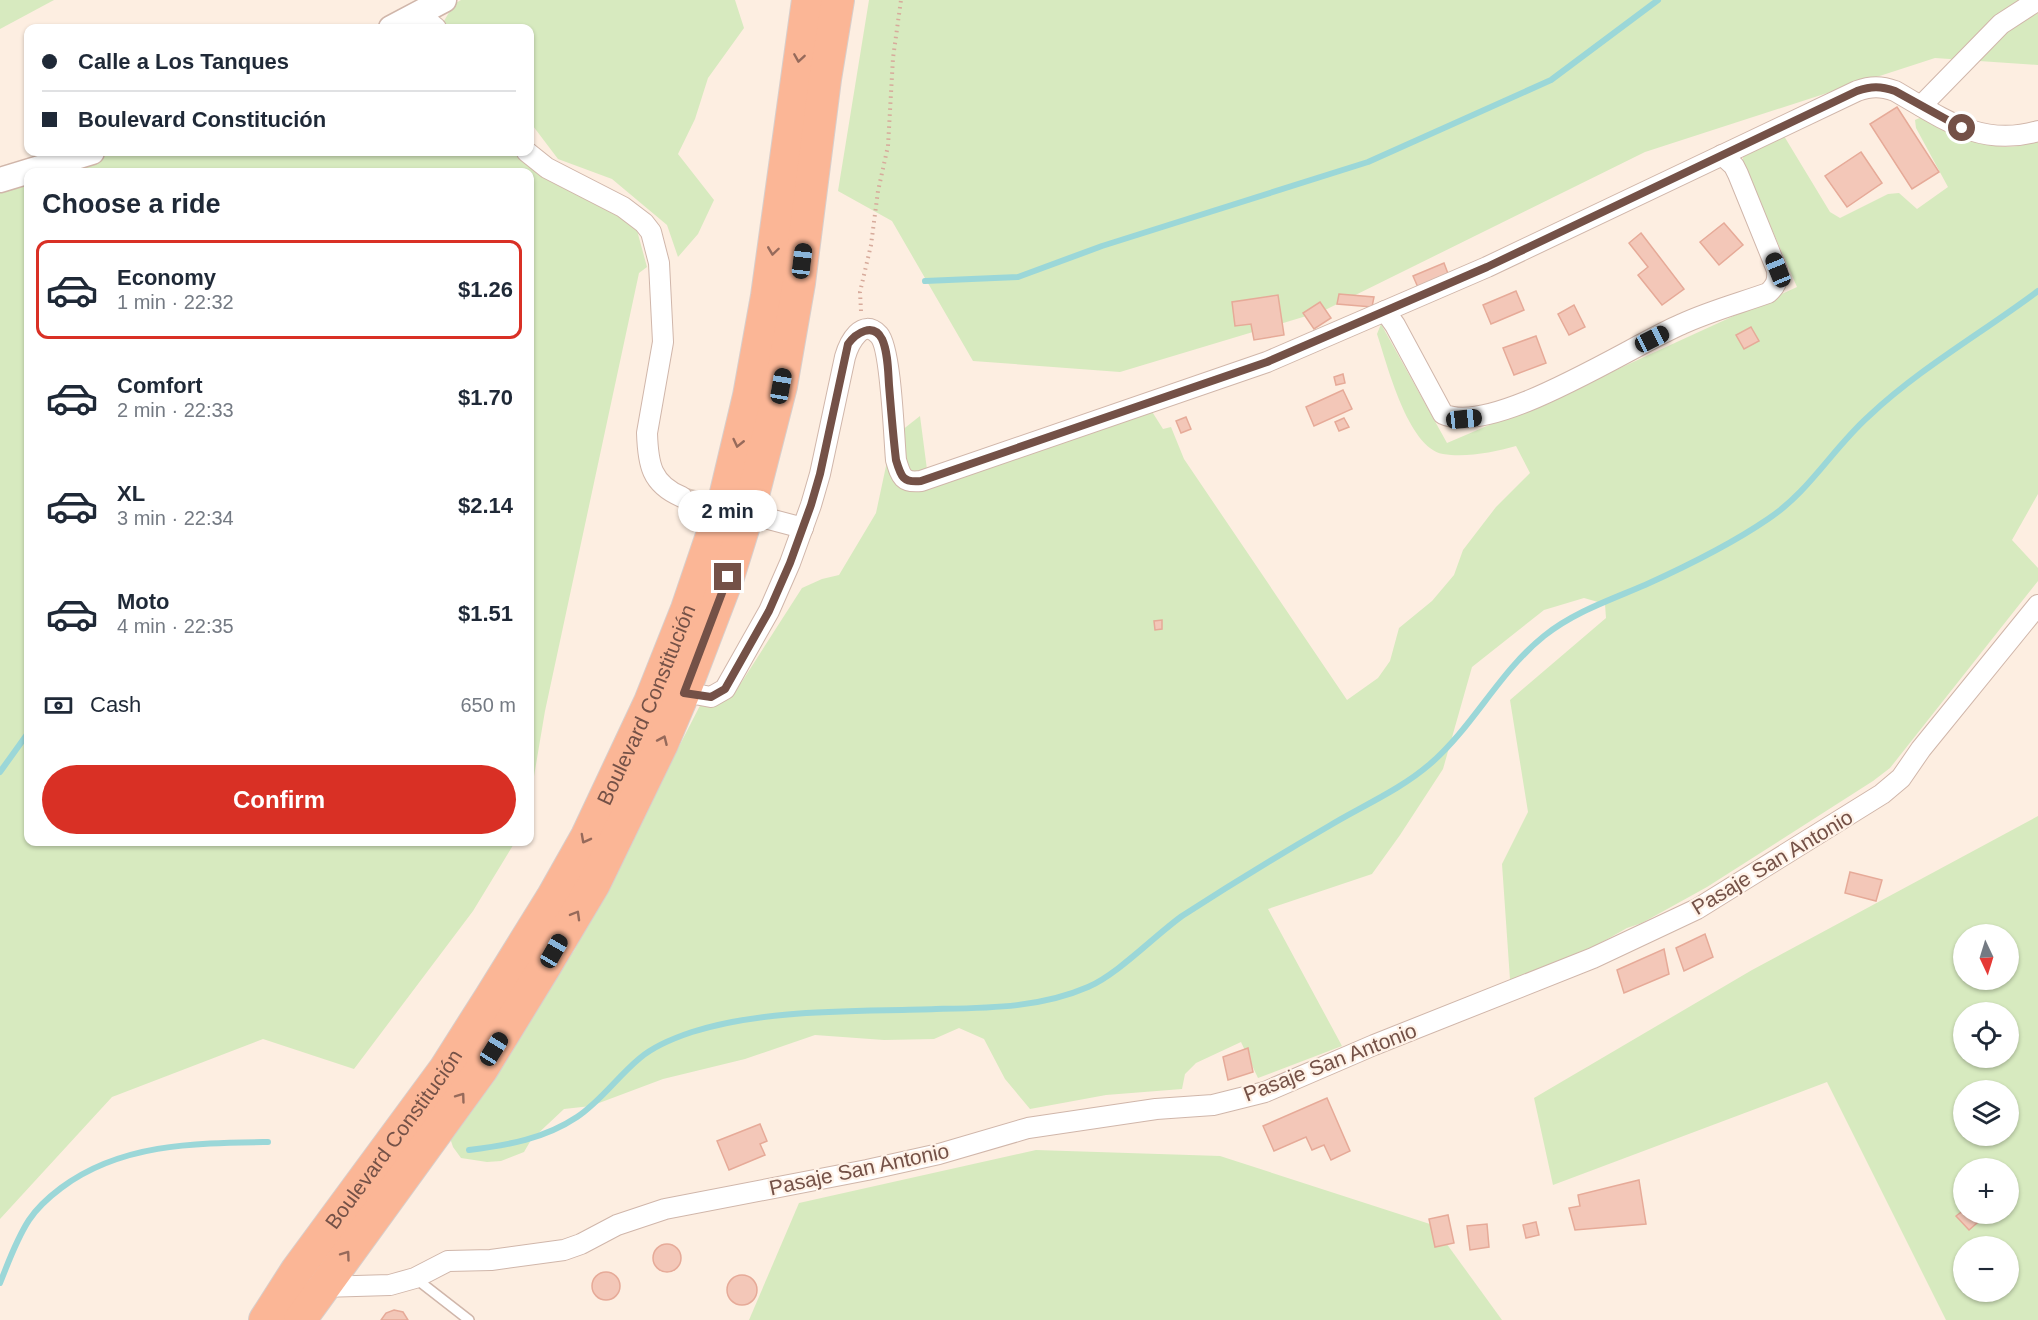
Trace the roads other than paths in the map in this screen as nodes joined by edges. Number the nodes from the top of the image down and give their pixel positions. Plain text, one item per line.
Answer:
1 (444, 0) edge
2 (808, 0) edge
3 (838, 0) edge
4 (2038, 0) edge
5 (427, 21) edge
6 (412, 24) edge
7 (1921, 106) junction
8 (2038, 131) edge
9 (1722, 155) junction
10 (79, 156) edge
11 (532, 156) edge
12 (39, 168) edge
13 (24, 173) edge
14 (0, 180) edge
15 (1385, 311) junction
16 (682, 497) tunnel mouth
17 (769, 519) dead end
18 (803, 528) junction
19 (2038, 605) edge
20 (684, 693) junction
21 (415, 1278) junction
22 (322, 1287) junction
23 (265, 1320) edge
24 (300, 1320) edge
25 (469, 1320) edge

1 - 5 street
2 -> 23 highway, Boulevard Constitución
3 - 20 highway, Boulevard Constitución
4 - 7 street
5 - 6 street
7 - 8 street
7 - 9 street
9 - 15 street
9 - 15 street
10 - 12 street
11 - 16 street
13 - 14 street
15 - 18 street
17 - 18 street
18 - 20 street
19 - 21 street, Pasaje San Antonio
22 -> 20 highway, Boulevard Constitución
21 - 22 street, Pasaje San Antonio
21 - 25 lane
22 - 24 highway, Boulevard Constitución

